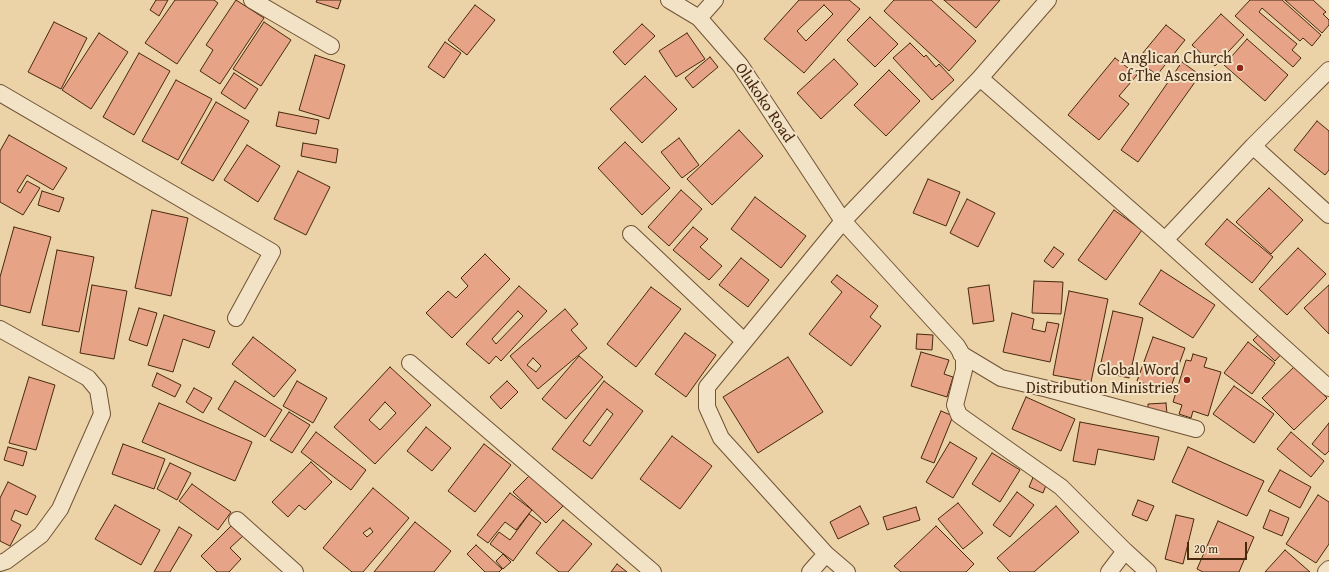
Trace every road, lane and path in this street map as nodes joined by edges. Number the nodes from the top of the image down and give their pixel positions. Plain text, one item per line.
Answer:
1 (252, 0) edge
2 (669, 0) edge
3 (715, 0) edge
4 (1048, 0) edge
5 (699, 18) junction
6 (331, 46) dead end
7 (1329, 70) edge
8 (980, 78) junction
9 (0, 93) edge
10 (1253, 146) junction
11 (1329, 215) edge
12 (843, 221) junction
13 (630, 234) dead end
14 (1164, 240) junction
15 (236, 318) dead end
16 (0, 329) edge
17 (744, 341) junction
18 (961, 354) junction
19 (410, 363) dead end
20 (1329, 388) edge
21 (1196, 429) dead end
22 (237, 520) dead end
23 (1125, 551) junction
24 (826, 554) junction
25 (0, 563) edge
26 (1329, 569) edge
27 (295, 572) edge
28 (653, 572) edge
29 (810, 572) edge
30 (847, 572) edge
31 (1109, 572) edge
32 (1148, 572) edge
33 (1326, 572) edge

1 - 6 street
2 - 5 street, Olukoko Road
3 - 5 street
4 - 8 street
5 - 12 street, Olukoko Road
7 - 10 street
8 - 12 street
8 - 14 street
9 - 15 street
10 - 11 street
10 - 14 street
12 - 17 street
12 - 18 street, Olukoko Road
13 - 17 street
14 - 20 street
16 - 25 street
17 - 24 street
18 - 21 street
18 - 23 street
19 - 28 street
22 - 27 street
23 - 31 street
23 - 32 street
24 - 29 street
24 - 30 street
26 - 33 street

